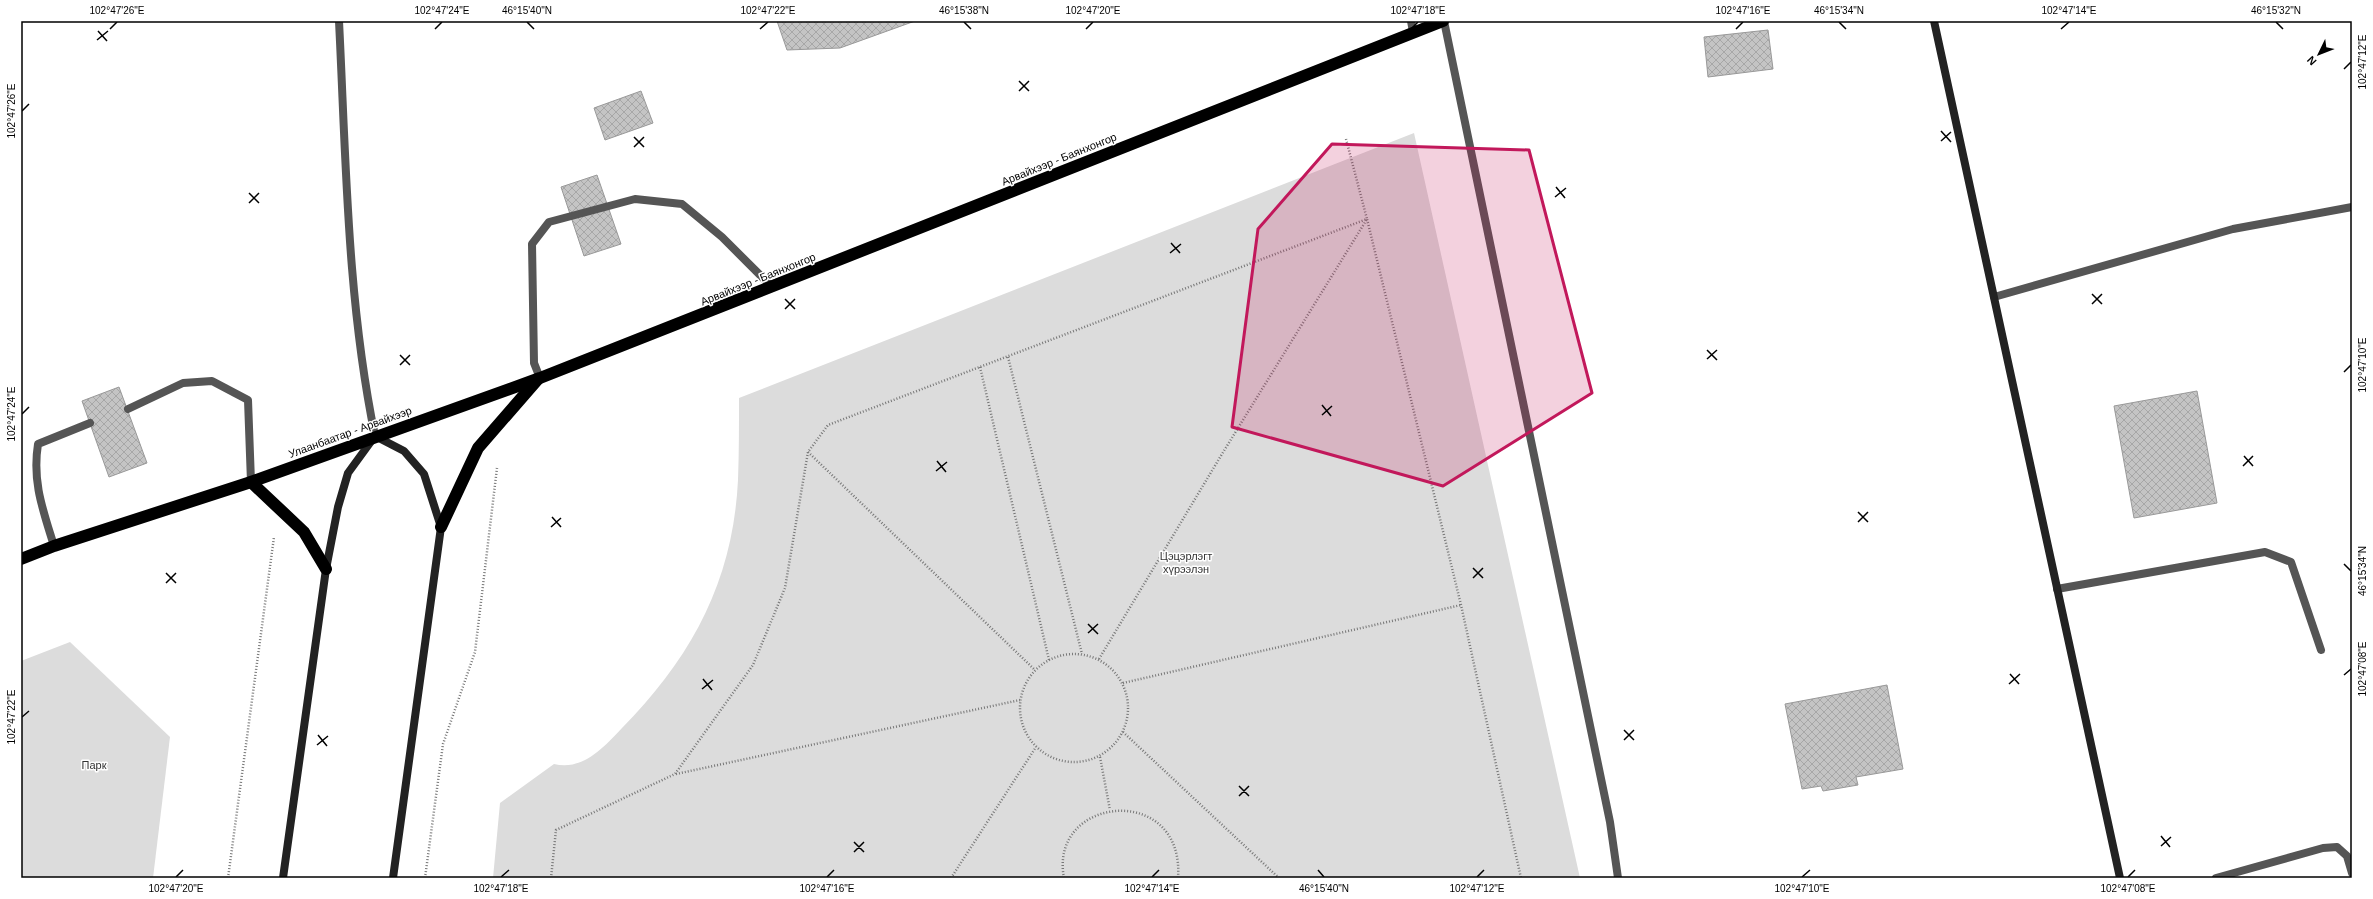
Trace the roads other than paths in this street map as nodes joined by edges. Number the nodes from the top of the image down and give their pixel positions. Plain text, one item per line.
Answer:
1 (340, 21) edge
2 (1444, 21) edge
3 (1934, 21) edge
4 (1412, 27) edge
5 (2352, 207) edge
6 (772, 287) junction
7 (1994, 297) junction
8 (684, 322) joint
9 (540, 378) junction
10 (128, 409) dead end
11 (90, 423) dead end
12 (375, 436) junction
13 (251, 482) junction
14 (441, 527) junction
15 (54, 546) junction
16 (21, 559) edge
17 (326, 569) junction
18 (2057, 589) junction
19 (2321, 650) dead end
20 (2352, 874) edge
21 (283, 878) edge
22 (393, 878) edge
23 (1618, 878) edge
24 (2120, 878) edge
25 (2216, 878) edge

1 - 12 street
2 - 4 highway, Арвайхээр - Баянхонгор
2 - 23 street
3 - 7 main road
4 - 6 highway, Арвайхээр - Баянхонгор
5 - 7 street
6 - 8 highway, Арвайхээр - Баянхонгор
6 - 9 street
7 - 18 main road
8 - 9 highway, Улаанбаатар - Арвайхээр
9 - 12 highway, Улаанбаатар - Арвайхээр
9 - 14 highway
10 - 13 street
11 - 15 street
12 - 13 highway, Улаанбаатар - Арвайхээр
12 - 14 main road
12 - 17 main road
13 - 15 highway, Улаанбаатар - Арвайхээр
13 - 17 highway
14 - 22 main road
15 - 16 highway, Улаанбаатар - Арвайхээр
17 - 21 main road
18 - 19 street
18 - 24 main road
20 - 25 street

